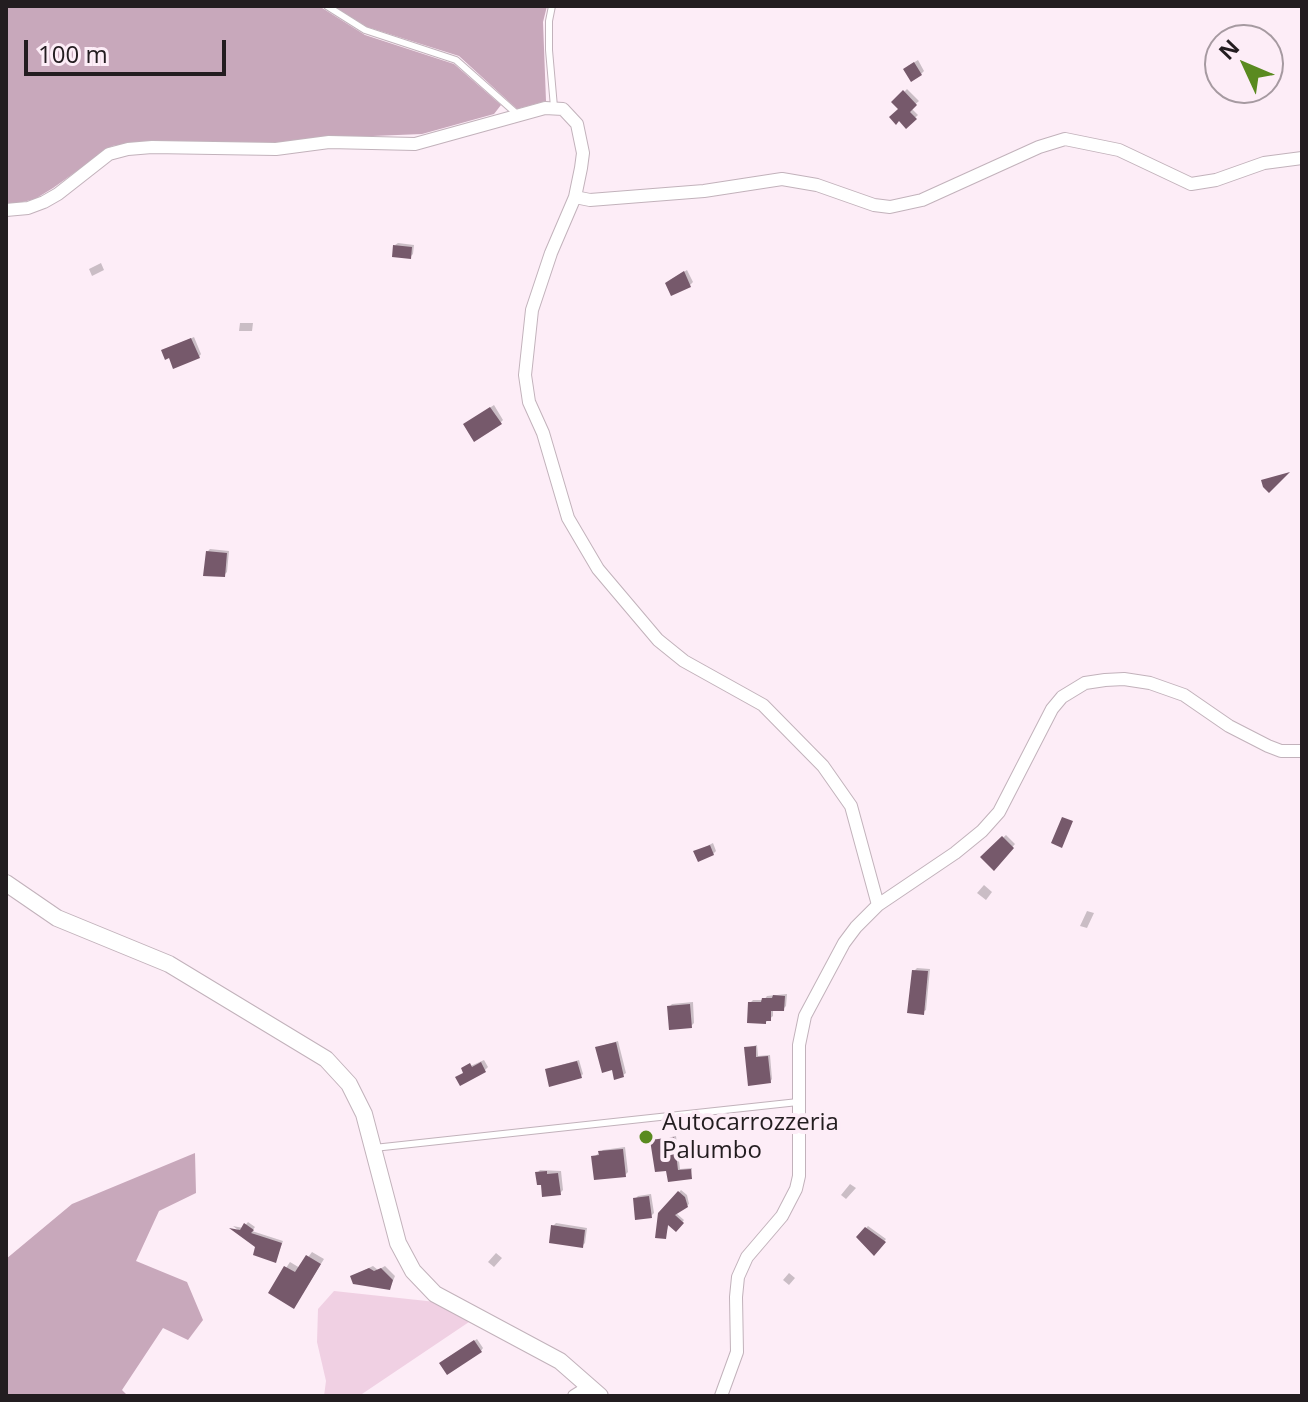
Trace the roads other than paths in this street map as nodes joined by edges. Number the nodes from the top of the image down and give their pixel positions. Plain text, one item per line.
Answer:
1 (327, 6) edge
2 (552, 6) edge
3 (554, 107) junction
4 (519, 116) junction
5 (1302, 158) edge
6 (575, 197) junction
7 (6, 210) edge
8 (1302, 751) edge
9 (6, 883) edge
10 (878, 905) junction
11 (798, 1102) junction
12 (374, 1148) junction
13 (595, 1391) edge
14 (574, 1396) edge
15 (721, 1396) edge

1 - 4 lane
2 - 3 lane
3 - 4 street
3 - 6 street
4 - 7 street
5 - 6 street
6 - 10 street
8 - 10 street
9 - 12 street
10 - 11 street
11 - 12 lane
11 - 15 street
12 - 13 street
13 - 14 street

